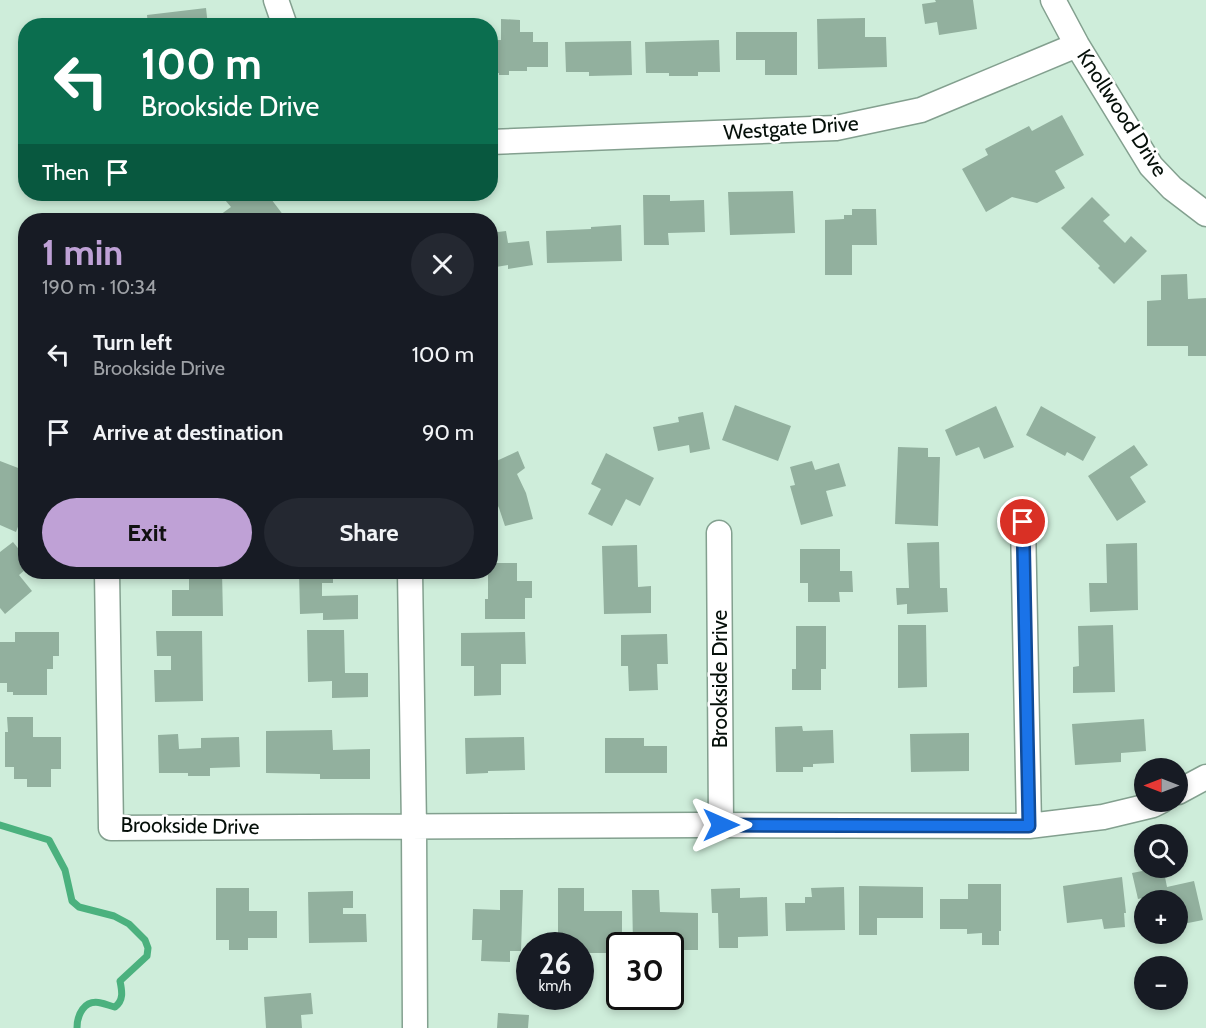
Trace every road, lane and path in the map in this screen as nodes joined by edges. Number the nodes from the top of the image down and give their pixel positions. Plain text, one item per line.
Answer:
1 (276, 0) edge
2 (1053, 0) edge
3 (282, 18) edge
4 (1077, 45) junction
5 (498, 142) edge
6 (1206, 214) edge
7 (1023, 522) dead end
8 (719, 533) dead end
9 (107, 579) edge
10 (411, 579) edge
11 (1206, 777) edge
12 (1188, 787) edge
13 (1134, 810) edge
14 (721, 825) junction
15 (1029, 826) junction
16 (414, 827) junction
17 (415, 1028) edge

1 - 3 street
2 - 4 street, Knollwood Drive
4 - 5 street, Westgate Drive
4 - 6 street, Knollwood Drive
7 - 15 street
8 - 14 street, Brookside Drive
9 - 16 street, Brookside Drive
10 - 16 street
11 - 12 street
13 - 15 street, Brookside Drive
14 - 15 street, Brookside Drive
14 - 16 street, Brookside Drive
16 - 17 street

